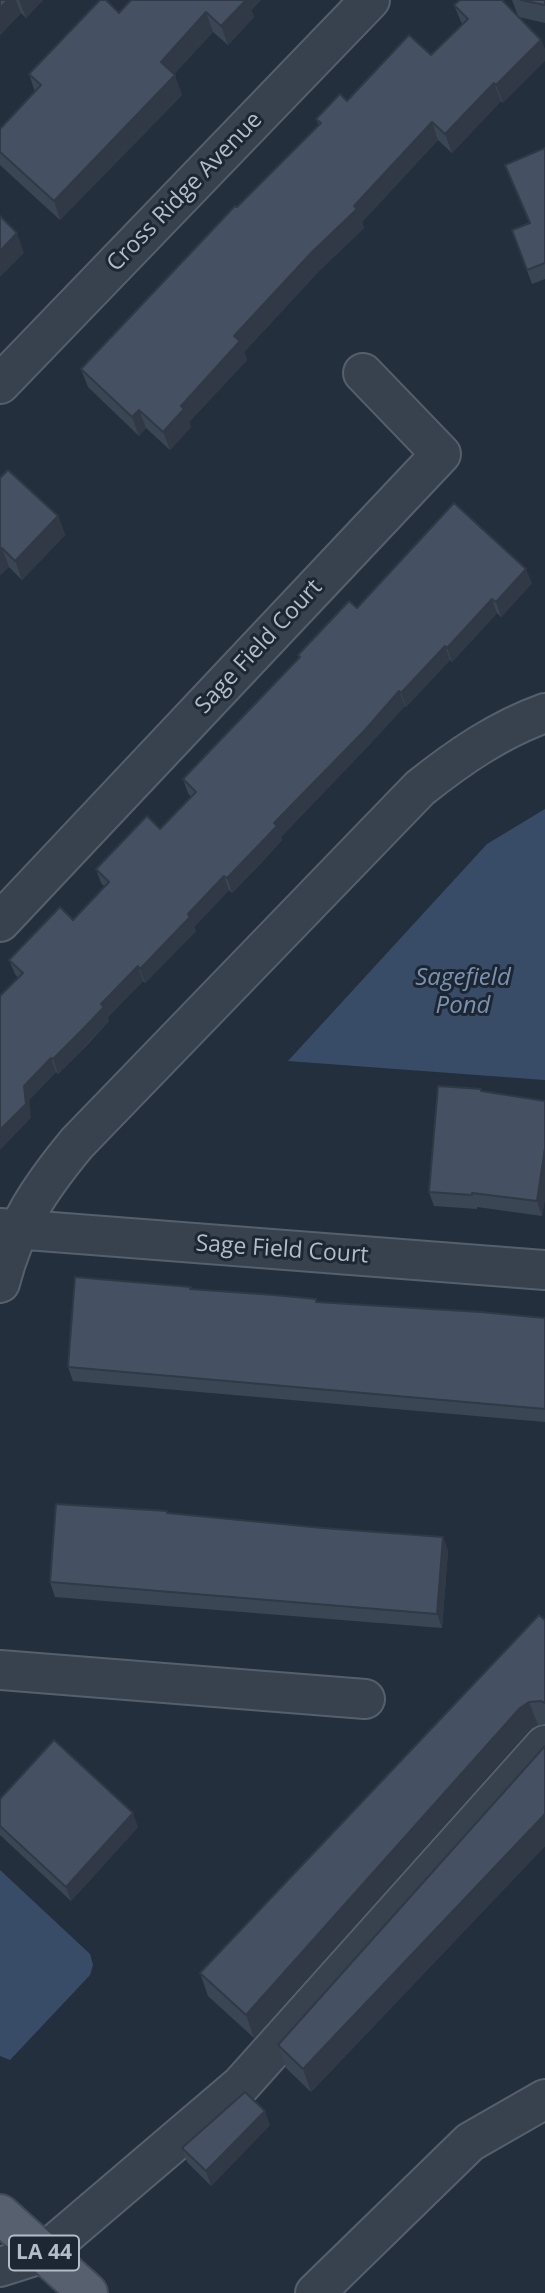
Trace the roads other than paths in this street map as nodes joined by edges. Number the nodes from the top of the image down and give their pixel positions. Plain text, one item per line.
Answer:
1 (370, 0) edge
2 (363, 373) dead end
3 (0, 384) edge
4 (545, 713) edge
5 (0, 922) edge
6 (9, 1229) edge
7 (545, 1270) edge
8 (0, 1283) edge
9 (0, 1670) edge
10 (365, 1699) dead end
11 (545, 1745) edge
12 (545, 2099) edge
13 (0, 2214) edge
14 (44, 2253) junction
15 (0, 2267) edge
16 (88, 2293) edge
17 (315, 2293) edge

1 - 3 street, Cross Ridge Avenue
2 - 5 street, Sage Field Court
4 - 6 street
6 - 7 street, Sage Field Court
6 - 8 street
9 - 10 street
11 - 14 street
12 - 17 street
13 - 14 main road, LA 44
14 - 15 street
14 - 16 main road, LA 44

